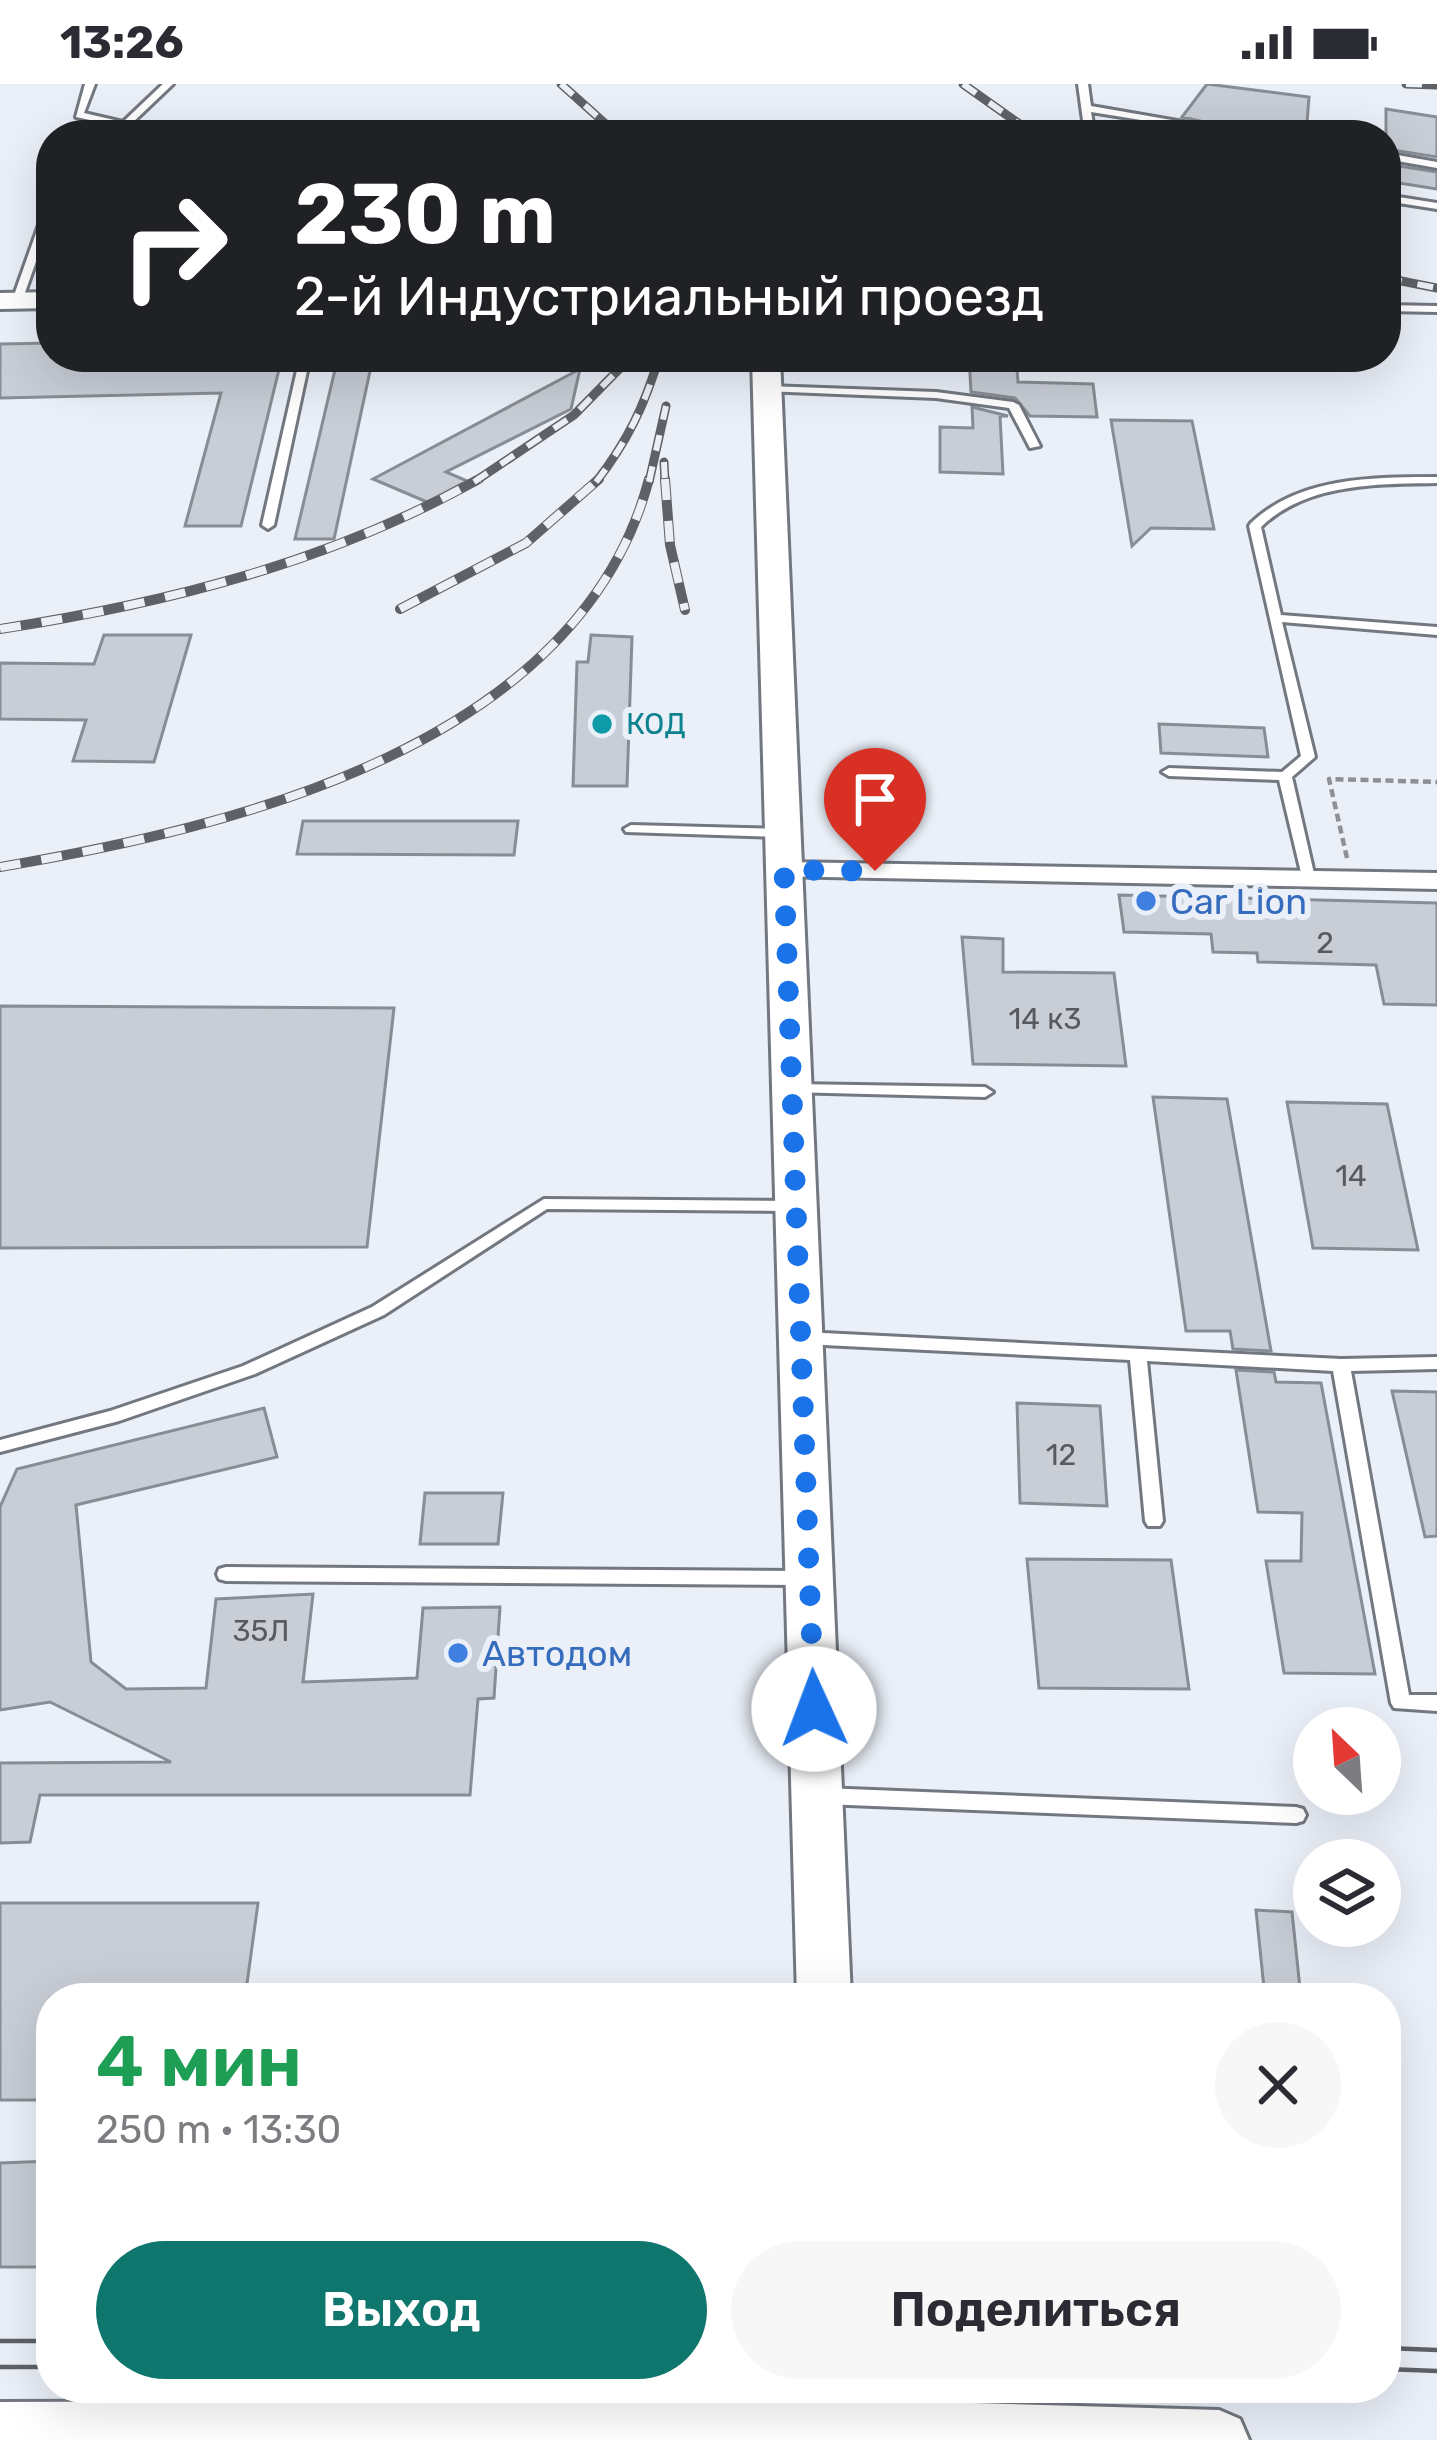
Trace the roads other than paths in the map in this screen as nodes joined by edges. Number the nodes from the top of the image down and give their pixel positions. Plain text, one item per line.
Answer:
1 (90, 84) edge
2 (168, 84) edge
3 (1084, 84) edge
4 (1086, 108) junction
5 (102, 120) edge
6 (129, 120) edge
7 (1088, 120) edge
8 (1160, 120) edge
9 (1401, 158) edge
10 (1437, 164) edge
11 (1401, 200) edge
12 (1437, 206) edge
13 (36, 240) edge
14 (9, 301) edge
15 (1401, 308) edge
16 (1437, 309) edge
17 (302, 372) edge
18 (767, 373) edge
19 (1034, 446) dead end
20 (1437, 480) edge
21 (268, 525) dead end
22 (1275, 619) junction
23 (1437, 631) edge
24 (1169, 772) dead end
25 (1285, 776) junction
26 (631, 829) dead end
27 (784, 851) junction
28 (1308, 878) junction
29 (1437, 880) edge
30 (792, 1089) junction
31 (986, 1092) dead end
32 (796, 1206) junction
33 (801, 1337) junction
34 (1138, 1358) junction
35 (1437, 1364) edge
36 (1341, 1365) junction
37 (0, 1446) edge
38 (1154, 1521) dead end
39 (226, 1574) dead end
40 (809, 1578) junction
41 (1437, 1703) edge
42 (817, 1796) junction
43 (1293, 1815) edge
44 (823, 1983) edge
45 (840, 2419) edge
46 (0, 2432) edge
47 (252, 2436) edge
48 (1219, 2440) edge

1 - 5 lane
2 - 6 lane
3 - 4 lane
4 - 7 lane
4 - 8 lane
9 - 10 lane
11 - 12 lane
13 - 14 lane
15 - 16 lane
17 - 21 lane
18 - 19 lane
18 - 27 street
20 - 22 lane
22 - 23 lane
22 - 25 lane
24 - 25 lane
25 - 28 lane
26 - 27 lane
27 - 28 street
27 - 30 street
28 - 29 street
30 - 31 lane
30 - 32 street
32 - 33 street
32 - 37 lane
33 - 34 lane
33 - 40 street
34 - 36 lane
34 - 38 lane
35 - 36 lane
36 - 41 lane
39 - 40 lane
40 - 42 street
42 - 43 lane
42 - 44 street
45 - 47 street
45 - 48 street
46 - 47 street

